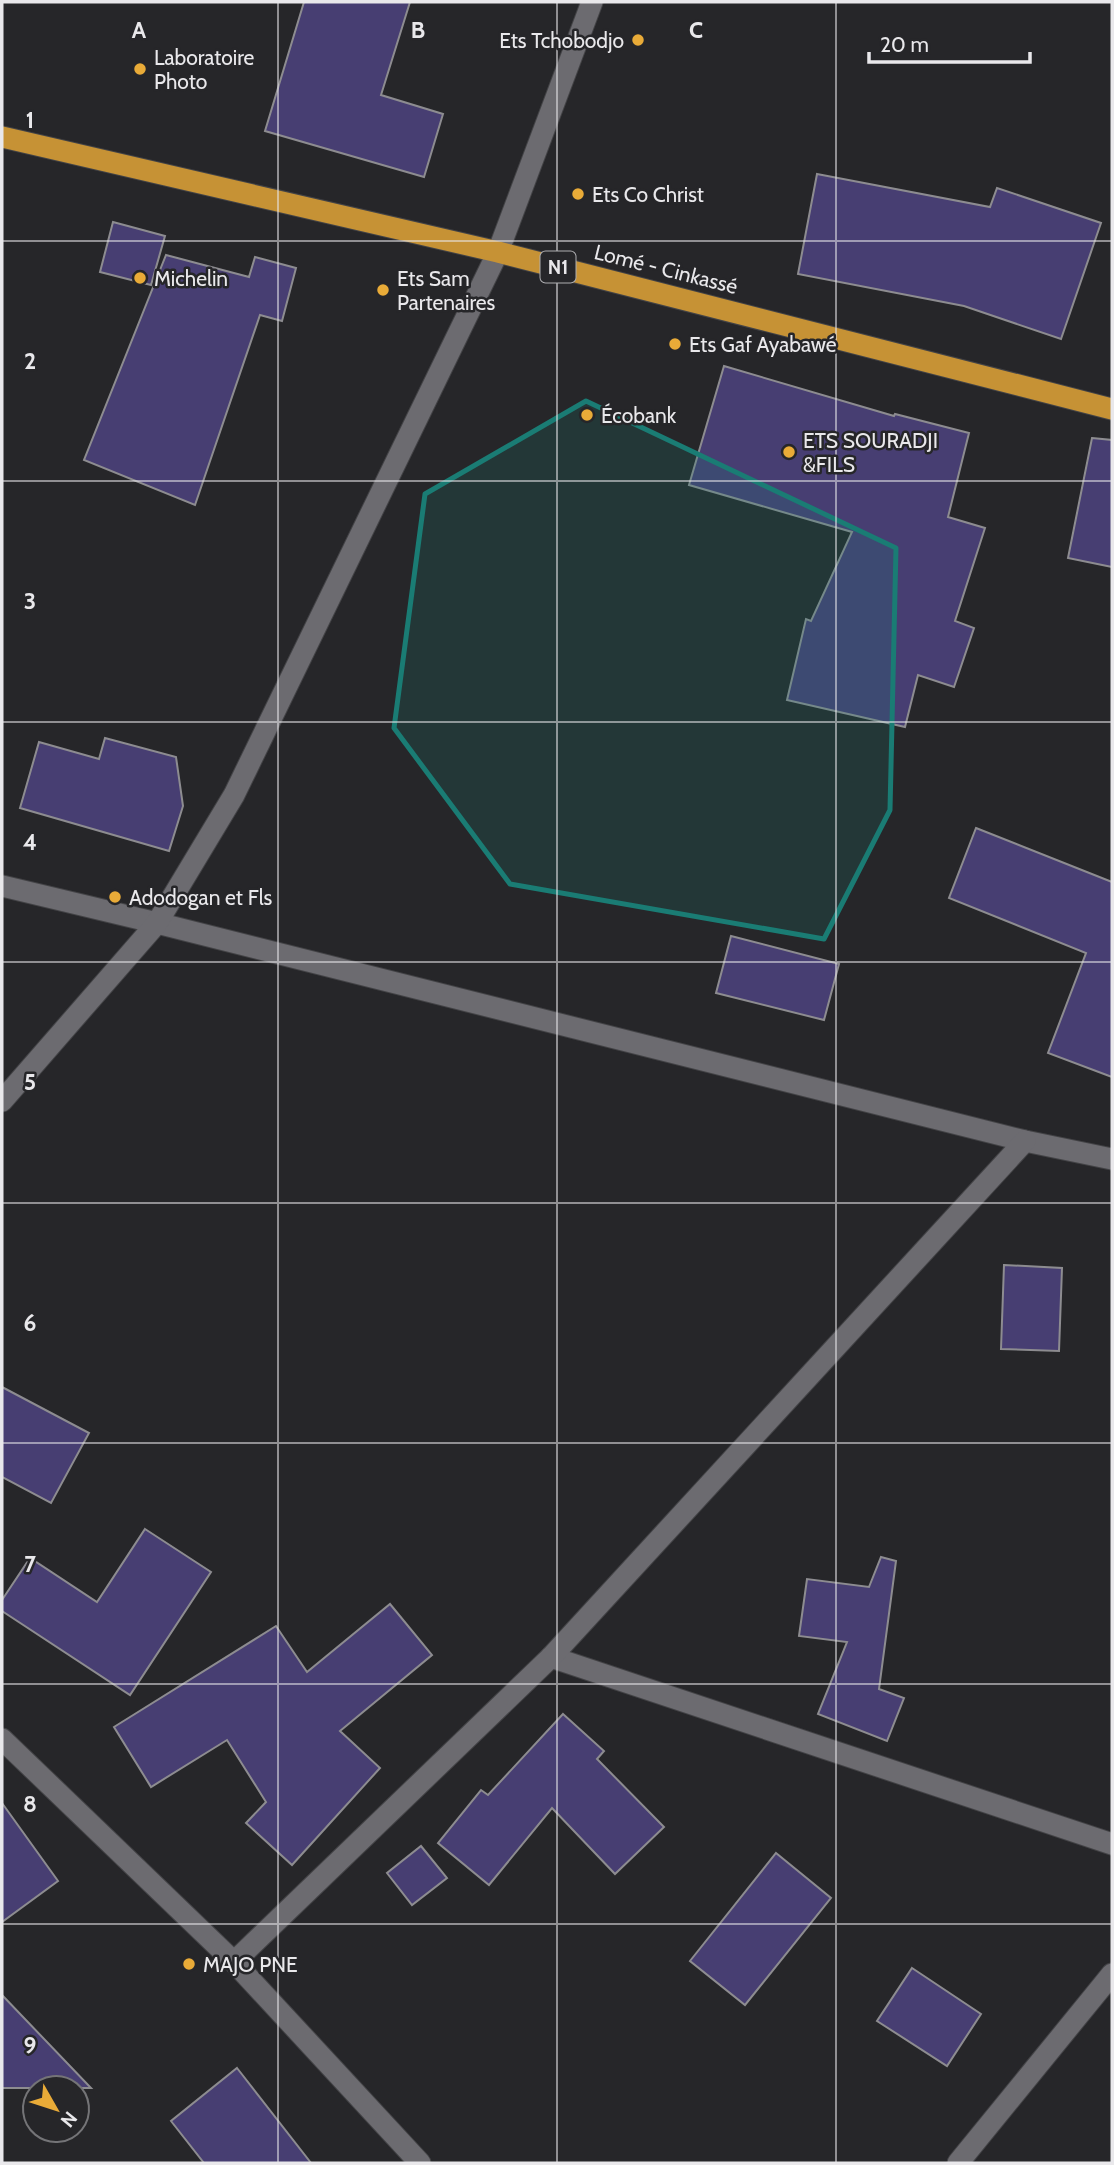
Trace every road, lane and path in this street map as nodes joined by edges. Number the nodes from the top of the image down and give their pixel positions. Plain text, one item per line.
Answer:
1 (592, 2) edge
2 (2, 137) edge
3 (498, 252) junction
4 (1112, 409) edge
5 (2, 886) edge
6 (157, 923) junction
7 (2, 1101) edge
8 (1025, 1141) junction
9 (1112, 1159) edge
10 (551, 1657) junction
11 (2, 1738) edge
12 (1112, 1844) edge
13 (234, 1962) junction
14 (1112, 1974) edge
15 (419, 2163) edge
16 (958, 2163) edge

1 - 3 street
2 - 3 highway, Lomé - Cinkassé / N1
3 - 4 highway, Lomé - Cinkassé / N1
3 - 6 street
5 - 6 street
6 - 7 street
6 - 8 street
8 - 9 street
8 - 10 street
10 - 12 street
10 - 13 street
11 - 13 street
13 - 15 street
14 - 16 street

